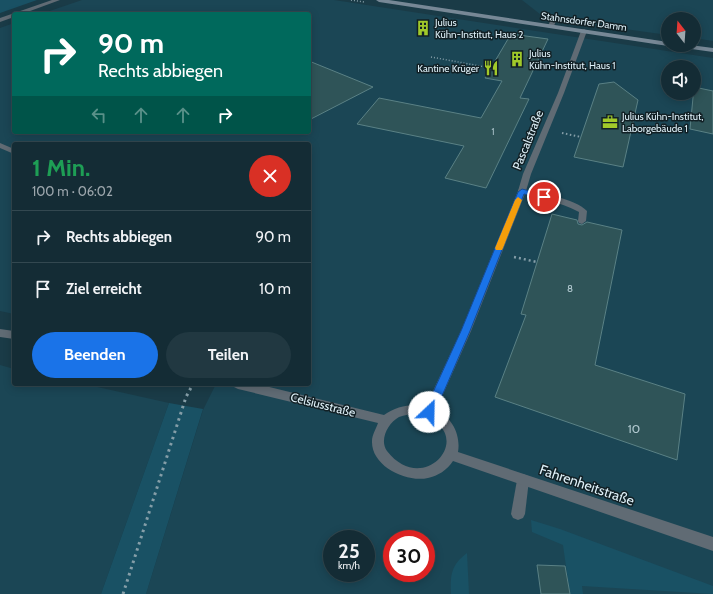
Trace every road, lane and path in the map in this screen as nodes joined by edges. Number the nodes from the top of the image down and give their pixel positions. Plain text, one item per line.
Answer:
1 (57, 0) edge
2 (378, 0) edge
3 (21, 12) edge
4 (12, 15) edge
5 (554, 18) dead end
6 (0, 20) edge
7 (551, 26) junction
8 (584, 31) junction
9 (661, 43) edge
10 (701, 48) edge
11 (713, 50) edge
12 (431, 57) dead end
13 (491, 68) dead end
14 (557, 132) dead end
15 (581, 137) dead end
16 (0, 145) edge
17 (12, 151) edge
18 (522, 192) junction
19 (582, 221) dead end
20 (510, 256) dead end
21 (537, 262) dead end
22 (0, 332) edge
23 (12, 335) edge
24 (192, 386) edge
25 (246, 386) edge
26 (429, 412) junction
27 (385, 420) junction
28 (451, 455) junction
29 (523, 480) junction
30 (518, 514) dead end
31 (713, 544) edge
32 (123, 594) edge

1 - 3 street
2 - 7 street, Stahnsdorfer Damm
4 - 6 street
5 - 7 street
7 - 8 street, Stahnsdorfer Damm
8 - 9 street, Stahnsdorfer Damm
8 - 18 street, Pascalstraße
10 - 11 street
12 - 13 path
14 - 15 path
16 - 17 street
18 - 19 street
18 - 26 street, Pascalstraße
20 - 21 path
22 - 23 street
24 - 32 path
25 - 27 street, Celsiusstraße
26 - 27 street
26 - 28 street
27 - 28 street
28 - 29 street, Fahrenheitstraße
29 - 30 street
29 - 31 street, Fahrenheitstraße

